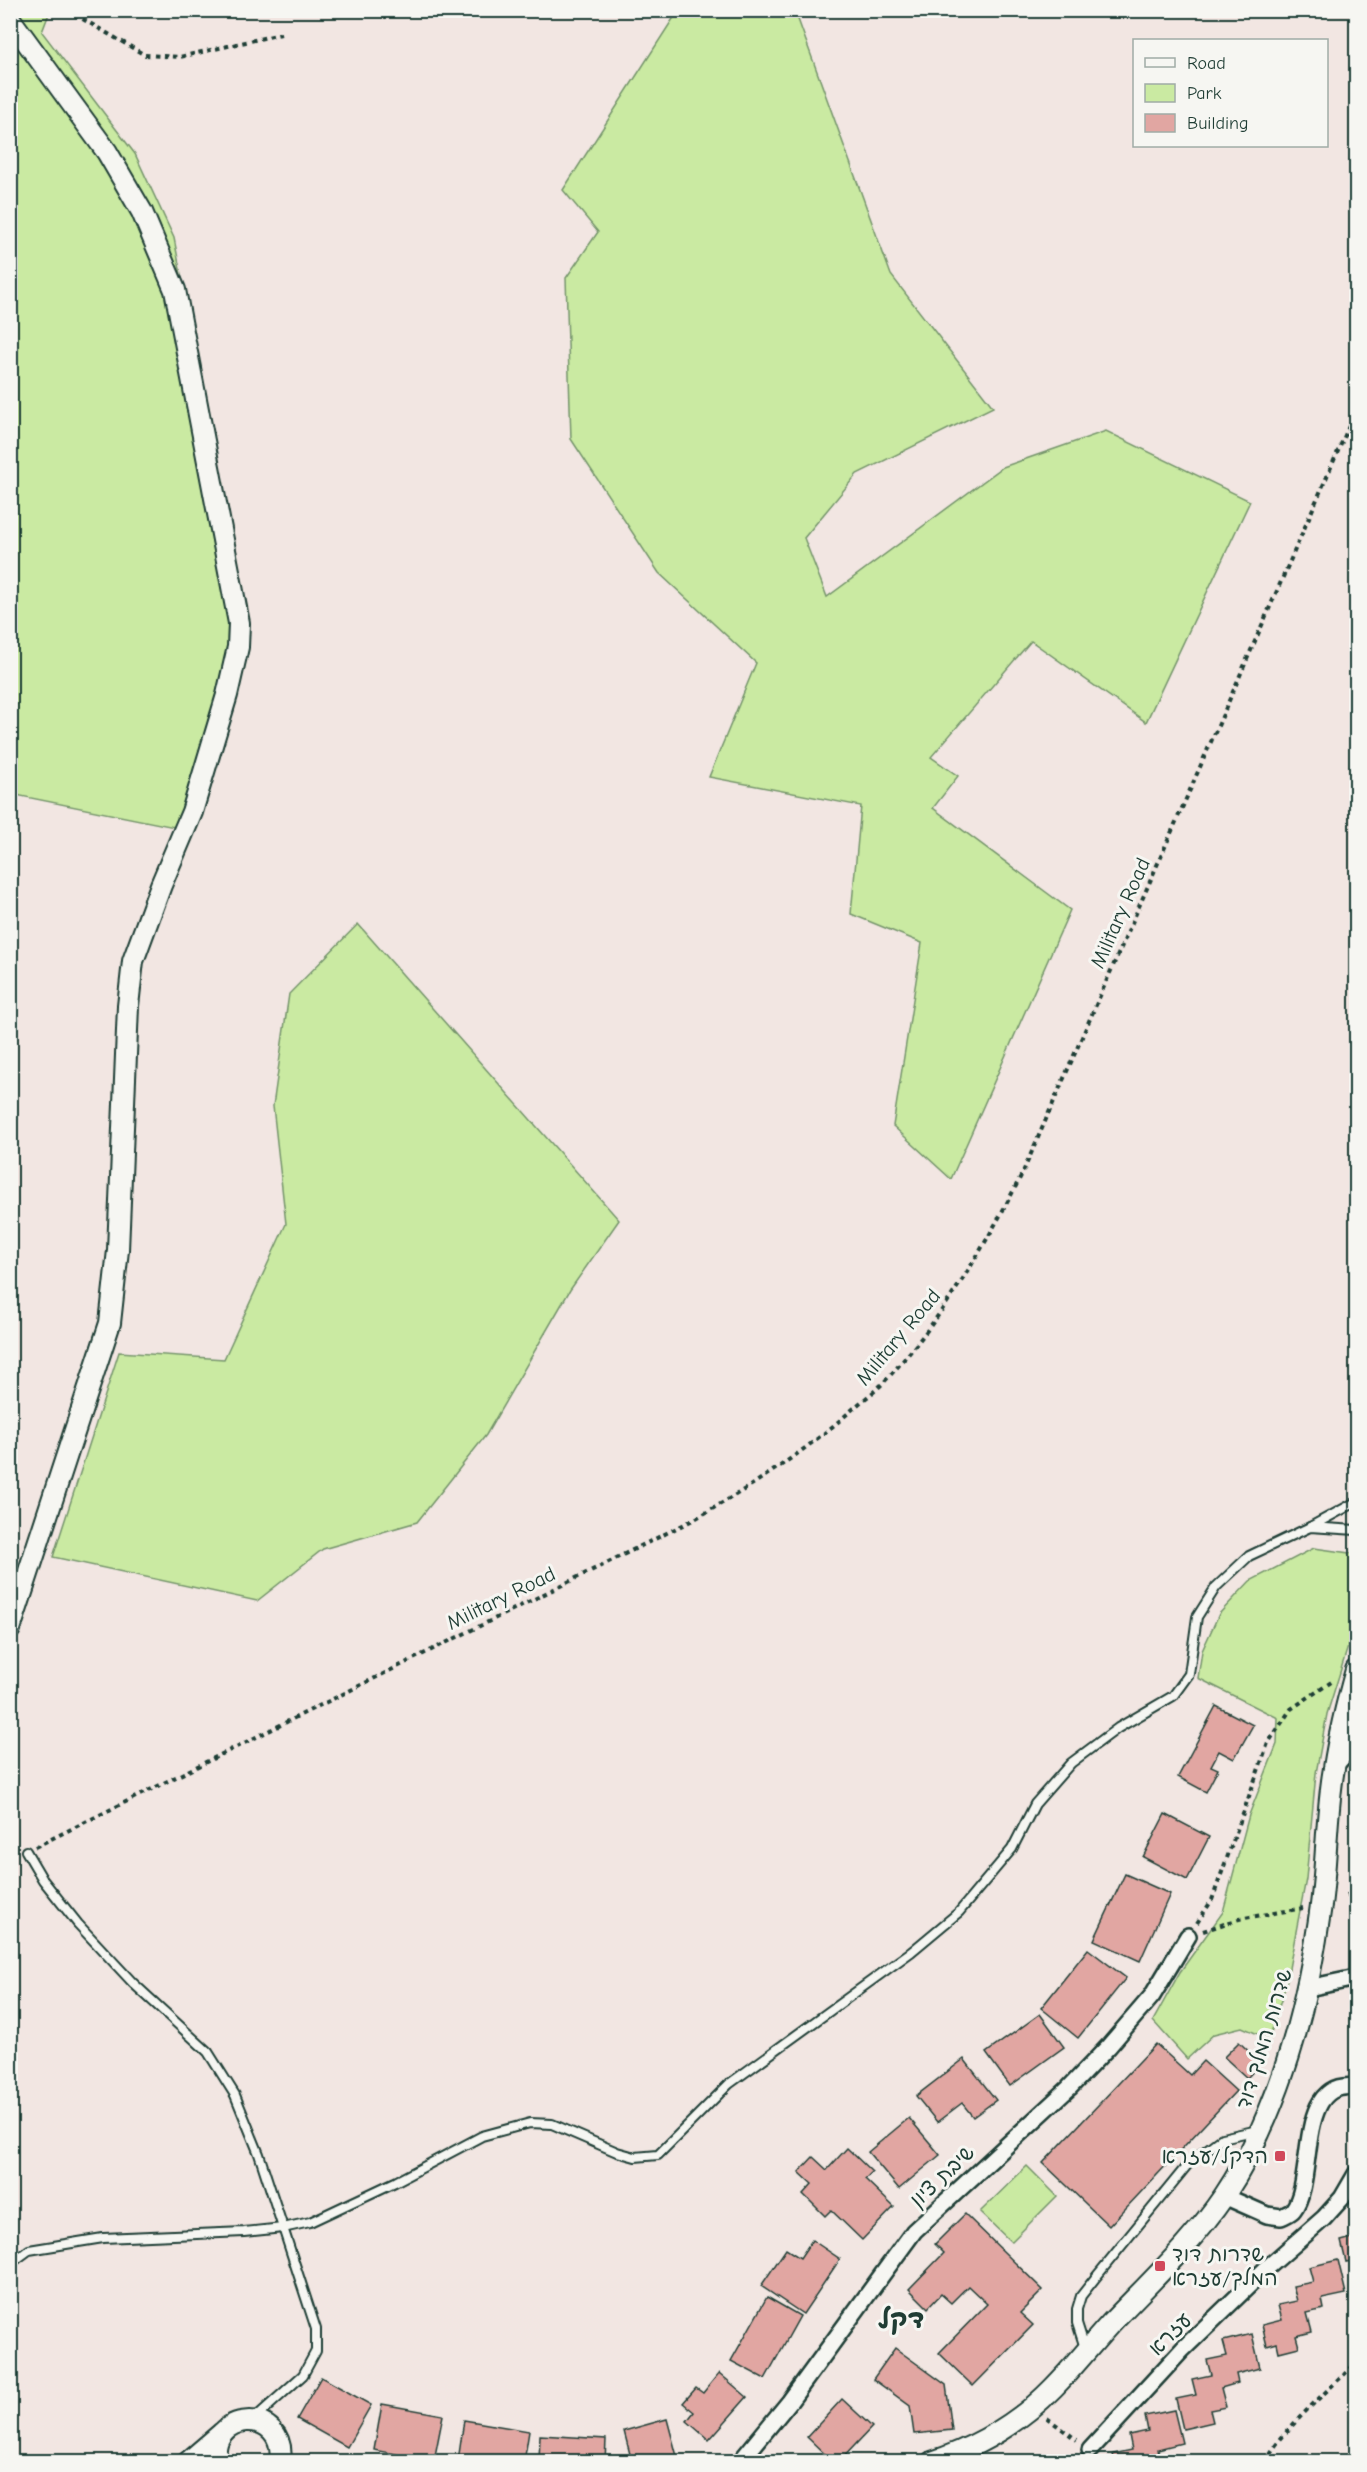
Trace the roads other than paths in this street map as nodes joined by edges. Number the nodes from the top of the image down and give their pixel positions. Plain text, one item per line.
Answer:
1 (10, 19) edge
2 (1356, 1502) edge
3 (1310, 1527) junction
4 (1356, 1530) edge
5 (10, 1629) edge
6 (1348, 1674) edge
7 (1356, 1742) edge
8 (1333, 1768) junction
9 (26, 1851) road end
10 (1188, 1936) road end
11 (1356, 1978) edge
12 (1308, 1988) junction
13 (1356, 2087) edge
14 (1262, 2129) junction
15 (1356, 2174) edge
16 (1224, 2196) junction
17 (284, 2228) junction
18 (10, 2264) edge
19 (1086, 2351) junction
20 (253, 2420) junction
21 (222, 2433) junction
22 (1090, 2450) road end
23 (188, 2462) edge
24 (217, 2462) edge
25 (280, 2462) edge
26 (740, 2462) edge
27 (932, 2462) edge

1 - 5 street
2 - 3 lane
3 - 4 lane
3 - 17 lane
6 - 8 street, שדרות המלך דוד
7 - 8 street
8 - 12 street, שדרות המלך דוד
9 - 17 lane
10 - 26 street, שיבת ציון
11 - 12 street
12 - 14 street, שדרות המלך דוד
13 - 16 street
14 - 16 street, שדרות המלך דוד
14 - 19 lane
15 - 22 street, עזרא
16 - 19 street, שדרות המלך דוד
17 - 18 lane
17 - 20 lane
19 - 27 street, שדרות המלך דוד
20 - 21 street
20 - 25 street
21 - 23 street
21 - 24 street

